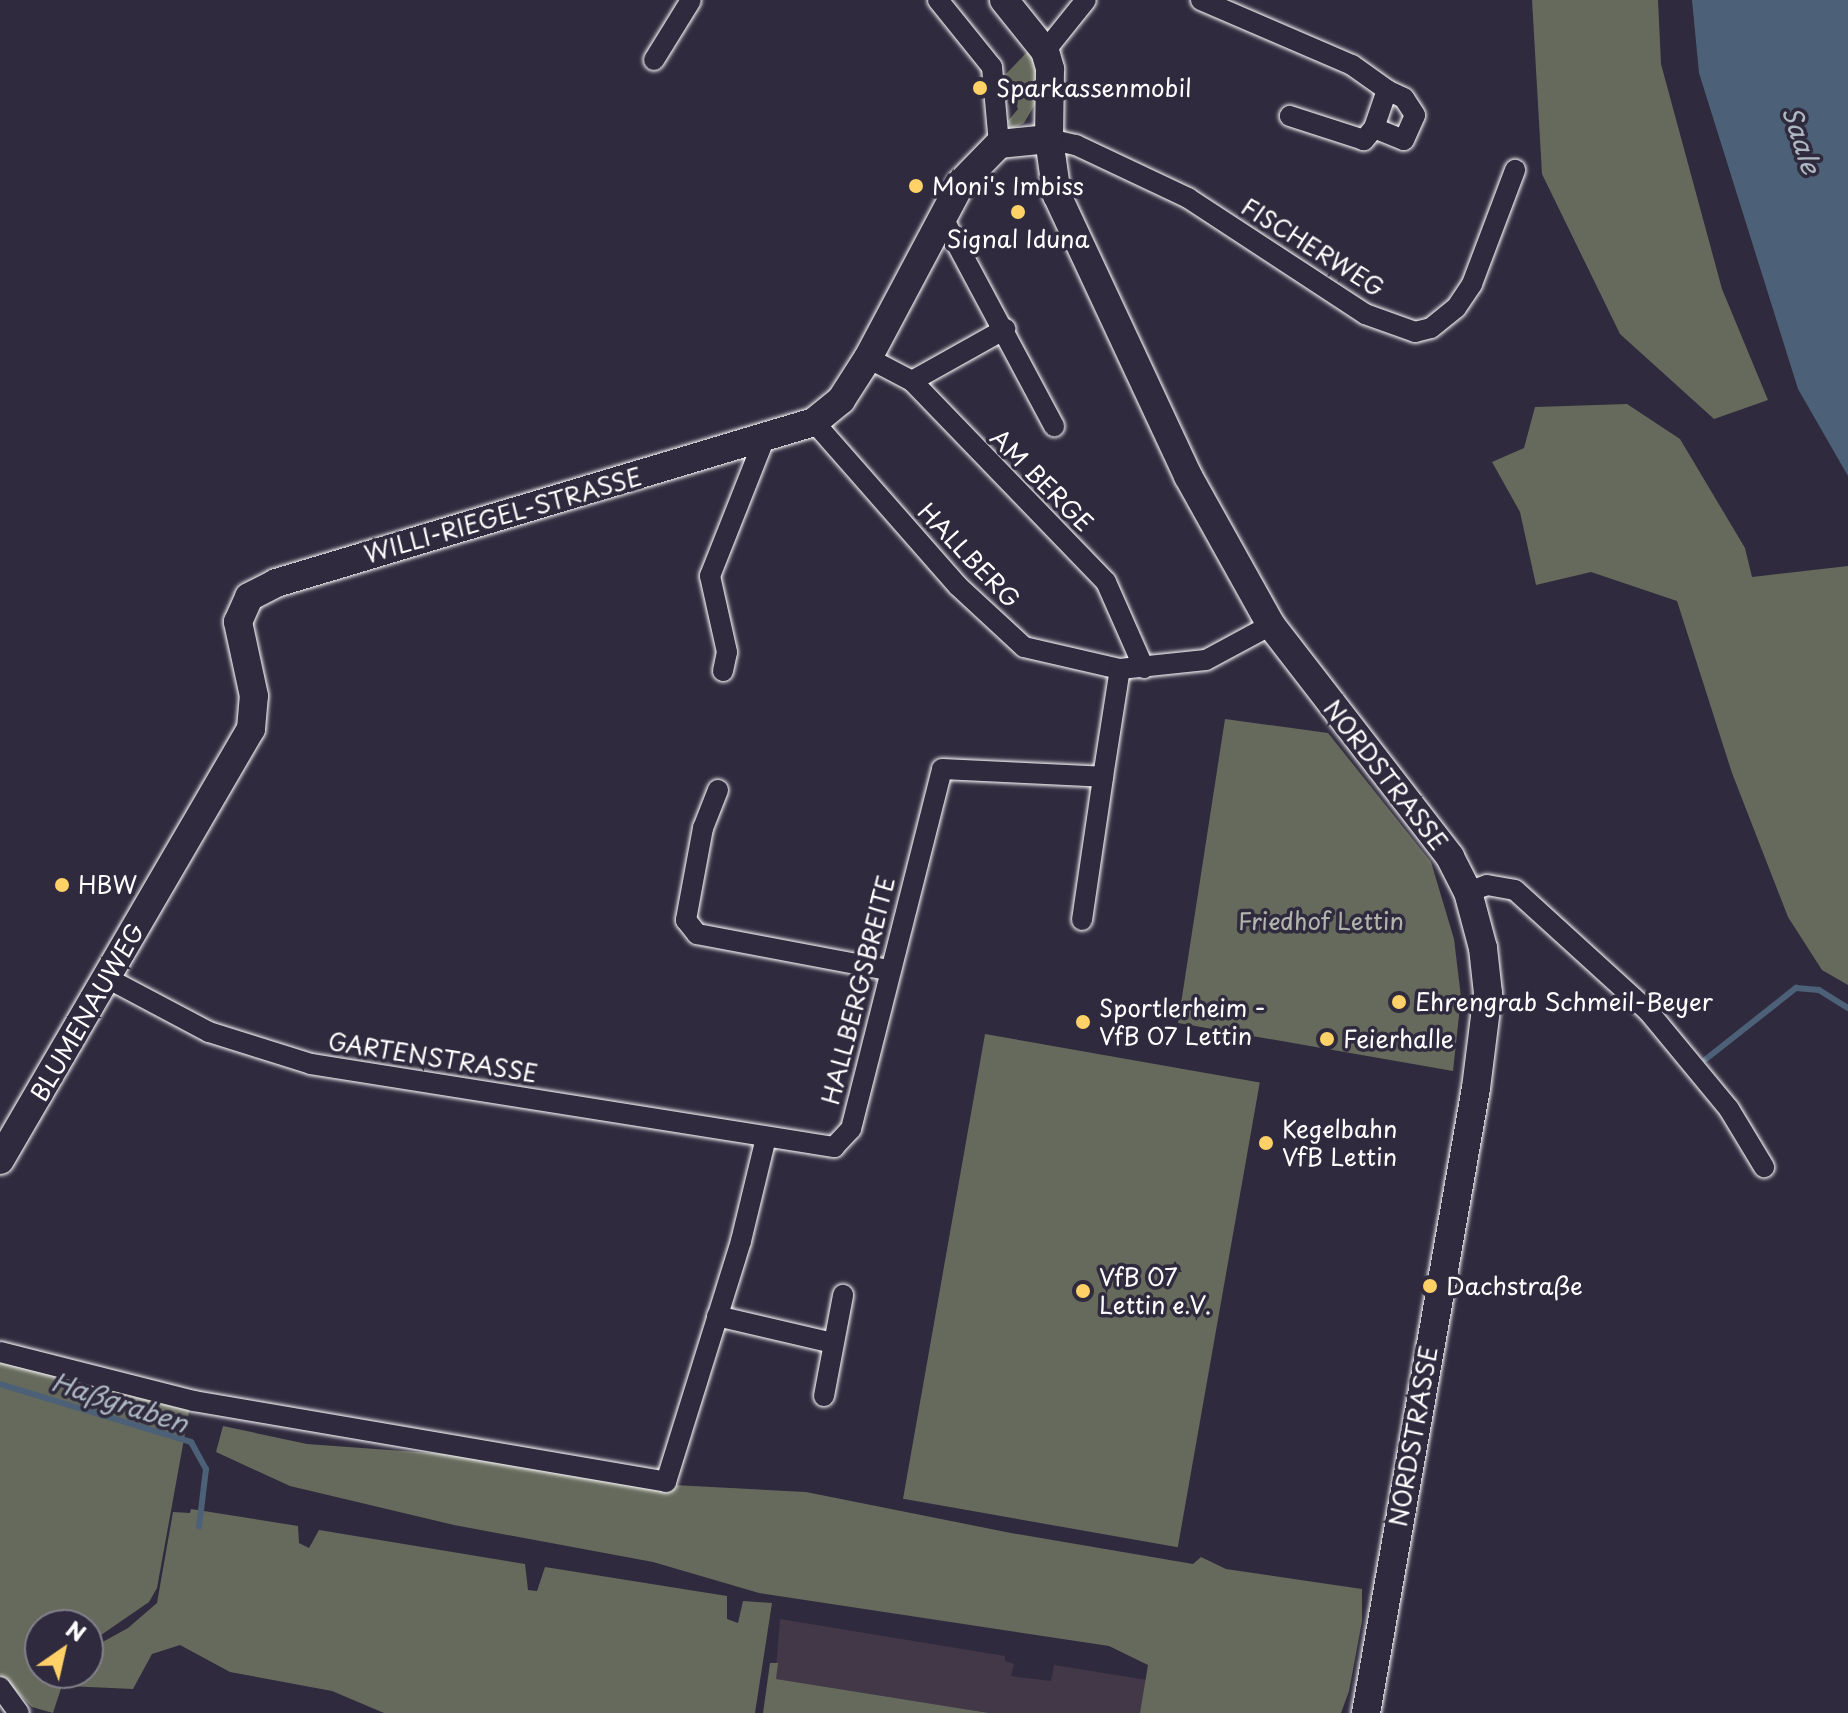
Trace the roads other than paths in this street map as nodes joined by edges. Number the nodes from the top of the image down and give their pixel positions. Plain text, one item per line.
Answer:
1 (691, 0) edge
2 (938, 0) edge
3 (1004, 0) edge
4 (1086, 0) edge
5 (1201, 0) edge
6 (1045, 51) junction
7 (654, 60) dead end
8 (1387, 90) junction
9 (1290, 116) dead end
10 (1374, 128) junction
11 (1049, 139) junction
12 (999, 144) junction
13 (1515, 170) dead end
14 (944, 220) junction
15 (1005, 329) junction
16 (868, 358) junction
17 (912, 381) junction
18 (814, 422) junction
19 (1054, 426) dead end
20 (765, 437) junction
21 (245, 601) joint
22 (1271, 625) junction
23 (1144, 668) junction
24 (1120, 669) junction
25 (723, 671) dead end
26 (1103, 777) junction
27 (718, 790) dead end
28 (1468, 892) junction
29 (1082, 920) dead end
30 (887, 970) junction
31 (107, 978) junction
32 (766, 1138) junction
33 (0, 1160) edge
34 (1764, 1167) dead end
35 (843, 1295) dead end
36 (717, 1316) junction
37 (833, 1343) junction
38 (0, 1352) edge
39 (824, 1396) dead end
40 (0, 1687) edge
41 (19, 1713) edge
42 (1366, 1713) edge

1 - 7 street
2 - 12 street
3 - 6 street
4 - 6 street
5 - 8 street
6 - 11 street, NORDSTRASSE
8 - 10 street
8 - 10 street
9 - 10 street
11 - 12 street
11 - 13 street, FISCHERWEG
11 - 22 street, NORDSTRASSE
12 - 14 street, WILLI-RIEGEL-STRASSE
14 - 15 street
14 - 16 street, WILLI-RIEGEL-STRASSE
15 - 17 street
15 - 19 street
16 - 17 street, AM BERGE
16 - 18 street, WILLI-RIEGEL-STRASSE
17 - 23 street, AM BERGE
18 - 20 street, WILLI-RIEGEL-STRASSE
18 - 24 street, HALLBERG
20 - 21 street, WILLI-RIEGEL-STRASSE
20 - 25 street
21 - 31 street, BLUMENAUWEG
22 - 23 street, HALLBERG
22 - 28 street, NORDSTRASSE
23 - 24 street, HALLBERG
24 - 26 street
26 - 29 street
26 - 30 street, HALLBERGSBREITE
27 - 30 street
28 - 34 street
28 - 42 street, NORDSTRASSE
30 - 32 street, HALLBERGSBREITE
31 - 32 street, GARTENSTRASSE
31 - 33 street, BLUMENAUWEG
32 - 36 street
35 - 37 street
36 - 37 street
36 - 38 street
37 - 39 street
40 - 41 street

